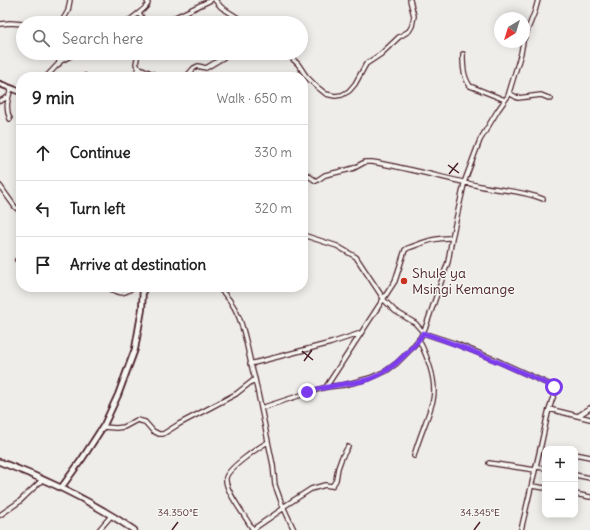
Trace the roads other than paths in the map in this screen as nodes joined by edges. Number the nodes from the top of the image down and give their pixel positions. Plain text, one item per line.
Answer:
1 (70, 0) edge
2 (146, 0) edge
3 (211, 0) edge
4 (215, 0) edge
5 (410, 0) edge
6 (538, 0) edge
7 (139, 13) junction
8 (65, 16) edge
9 (135, 16) edge
10 (141, 16) edge
11 (178, 16) edge
12 (235, 16) edge
13 (0, 24) edge
14 (16, 24) edge
15 (530, 25) edge
16 (522, 48) edge
17 (463, 54) dead end
18 (59, 60) edge
19 (63, 60) edge
20 (137, 60) edge
21 (219, 60) edge
22 (294, 60) edge
23 (59, 64) junction
24 (140, 68) junction
25 (51, 72) edge
26 (136, 72) edge
27 (148, 72) edge
28 (191, 72) edge
29 (303, 72) edge
30 (308, 78) edge
31 (0, 84) edge
32 (11, 88) junction
33 (16, 90) edge
34 (509, 93) junction
35 (8, 97) junction
36 (551, 98) dead end
37 (505, 100) junction
38 (0, 101) edge
39 (10, 119) dead end
40 (308, 175) edge
41 (464, 182) junction
42 (0, 186) edge
43 (543, 199) dead end
44 (16, 208) edge
45 (308, 237) edge
46 (452, 238) junction
47 (143, 292) edge
48 (223, 292) edge
49 (383, 298) junction
50 (423, 332) junction
51 (361, 333) junction
52 (419, 340) junction
53 (250, 364) junction
54 (255, 379) junction
55 (326, 387) junction
56 (261, 408) junction
57 (590, 408) edge
58 (549, 409) junction
59 (578, 416) junction
60 (590, 419) edge
61 (103, 427) junction
62 (268, 442) junction
63 (348, 447) dead end
64 (578, 455) edge
65 (414, 456) dead end
66 (590, 457) edge
67 (0, 462) edge
68 (489, 463) dead end
69 (542, 468) edge
70 (536, 469) junction
71 (578, 476) edge
72 (590, 478) edge
73 (42, 480) junction
74 (532, 486) junction
75 (61, 488) junction
76 (542, 488) edge
77 (578, 494) edge
78 (590, 496) edge
79 (283, 508) junction
80 (0, 515) edge
81 (111, 516) junction
82 (99, 530) edge
83 (134, 530) edge
84 (252, 530) edge
85 (294, 530) edge
86 (521, 530) edge

1 - 8 street
2 - 7 street
3 - 11 street
4 - 12 street
5 - 30 street
6 - 15 street
7 - 9 street
7 - 10 street
13 - 14 street
16 - 34 street
17 - 37 street
18 - 23 street
19 - 23 street
20 - 24 street
21 - 28 street
22 - 29 street
23 - 25 street
24 - 26 street
24 - 27 street
31 - 32 main road
32 - 33 main road
32 - 35 street
34 - 36 street
34 - 37 street
35 - 38 street
35 - 39 street
37 - 41 street
40 - 41 street
41 - 43 street
41 - 46 street
42 - 44 street
45 - 49 street
46 - 49 street
46 - 50 street
47 - 61 main road
48 - 53 street
49 - 50 street
49 - 51 street
50 - 52 street
50 - 58 street
51 - 53 street
51 - 55 street
52 - 55 street
52 - 65 street
53 - 54 street
54 - 56 street
54 - 61 street
55 - 56 street
56 - 62 street
57 - 59 street
58 - 59 street
58 - 70 street
59 - 60 street
61 - 75 main road
62 - 79 street
62 - 84 street
63 - 79 street
64 - 66 street
67 - 73 highway
68 - 70 street
69 - 70 street
70 - 74 street
71 - 72 street
73 - 75 highway
73 - 80 street
74 - 76 street
74 - 86 street
75 - 81 highway
77 - 78 street
79 - 84 street
79 - 85 street
81 - 82 street
81 - 83 highway

